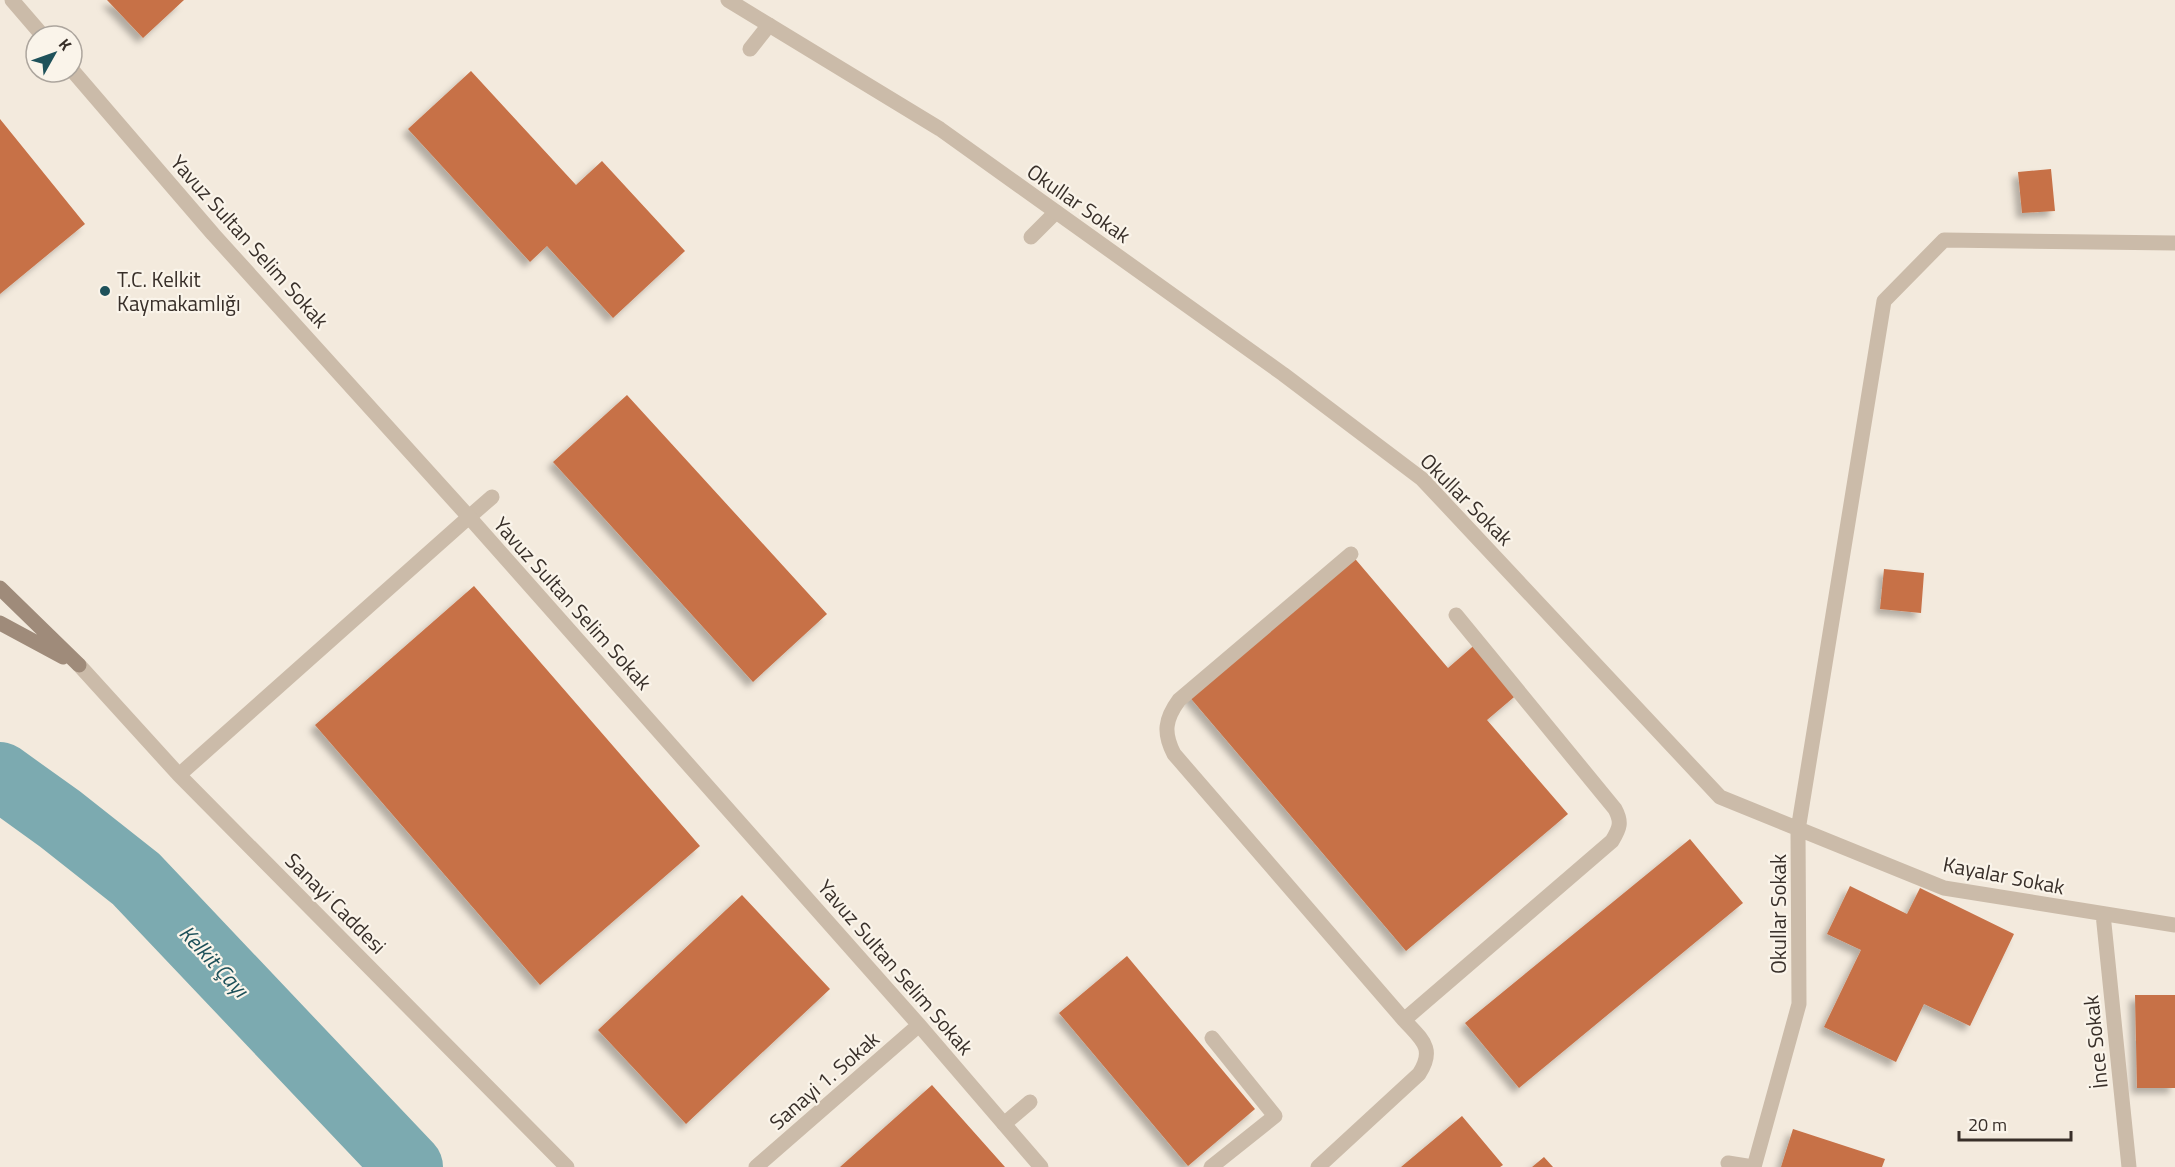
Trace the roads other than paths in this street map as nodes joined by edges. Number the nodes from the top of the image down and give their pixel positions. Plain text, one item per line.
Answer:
1 (12, 0) edge
2 (728, 0) edge
3 (33, 24) edge
4 (769, 25) junction
5 (750, 49) dead end
6 (84, 84) edge
7 (1056, 212) junction
8 (1031, 237) dead end
9 (2175, 243) edge
10 (492, 497) dead end
11 (469, 517) junction
12 (1351, 554) dead end
13 (0, 588) edge
14 (1456, 615) dead end
15 (0, 623) edge
16 (79, 665) junction
17 (179, 775) junction
18 (1798, 830) junction
19 (2103, 914) junction
20 (2175, 925) edge
21 (1404, 1020) junction
22 (919, 1025) junction
23 (1212, 1038) dead end
24 (1030, 1102) dead end
25 (1005, 1124) junction
26 (1728, 1163) dead end
27 (567, 1167) edge
28 (756, 1167) edge
29 (1041, 1167) edge
30 (1211, 1167) edge
31 (1318, 1167) edge
32 (1754, 1167) edge
33 (2129, 1167) edge

1 - 3 street
2 - 4 street, Okullar Sokak
4 - 5 street
4 - 7 street, Okullar Sokak
6 - 11 street, Yavuz Sultan Selim Sokak
7 - 8 street
7 - 18 street, Okullar Sokak
9 - 18 street
10 - 11 street
11 - 17 street
11 - 22 street, Yavuz Sultan Selim Sokak
12 - 21 street
13 - 16 main road
14 - 21 street
15 - 16 main road
16 - 17 street, Sanayi Caddesi
17 - 27 street, Sanayi Caddesi
18 - 19 street, Kayalar Sokak
18 - 32 street, Okullar Sokak
19 - 20 street, Kayalar Sokak
19 - 33 street, İnce Sokak
21 - 31 street
22 - 25 street, Yavuz Sultan Selim Sokak
22 - 28 street, Sanayi 1. Sokak
23 - 30 street
24 - 25 street
25 - 29 street, Yavuz Sultan Selim Sokak
26 - 32 street

